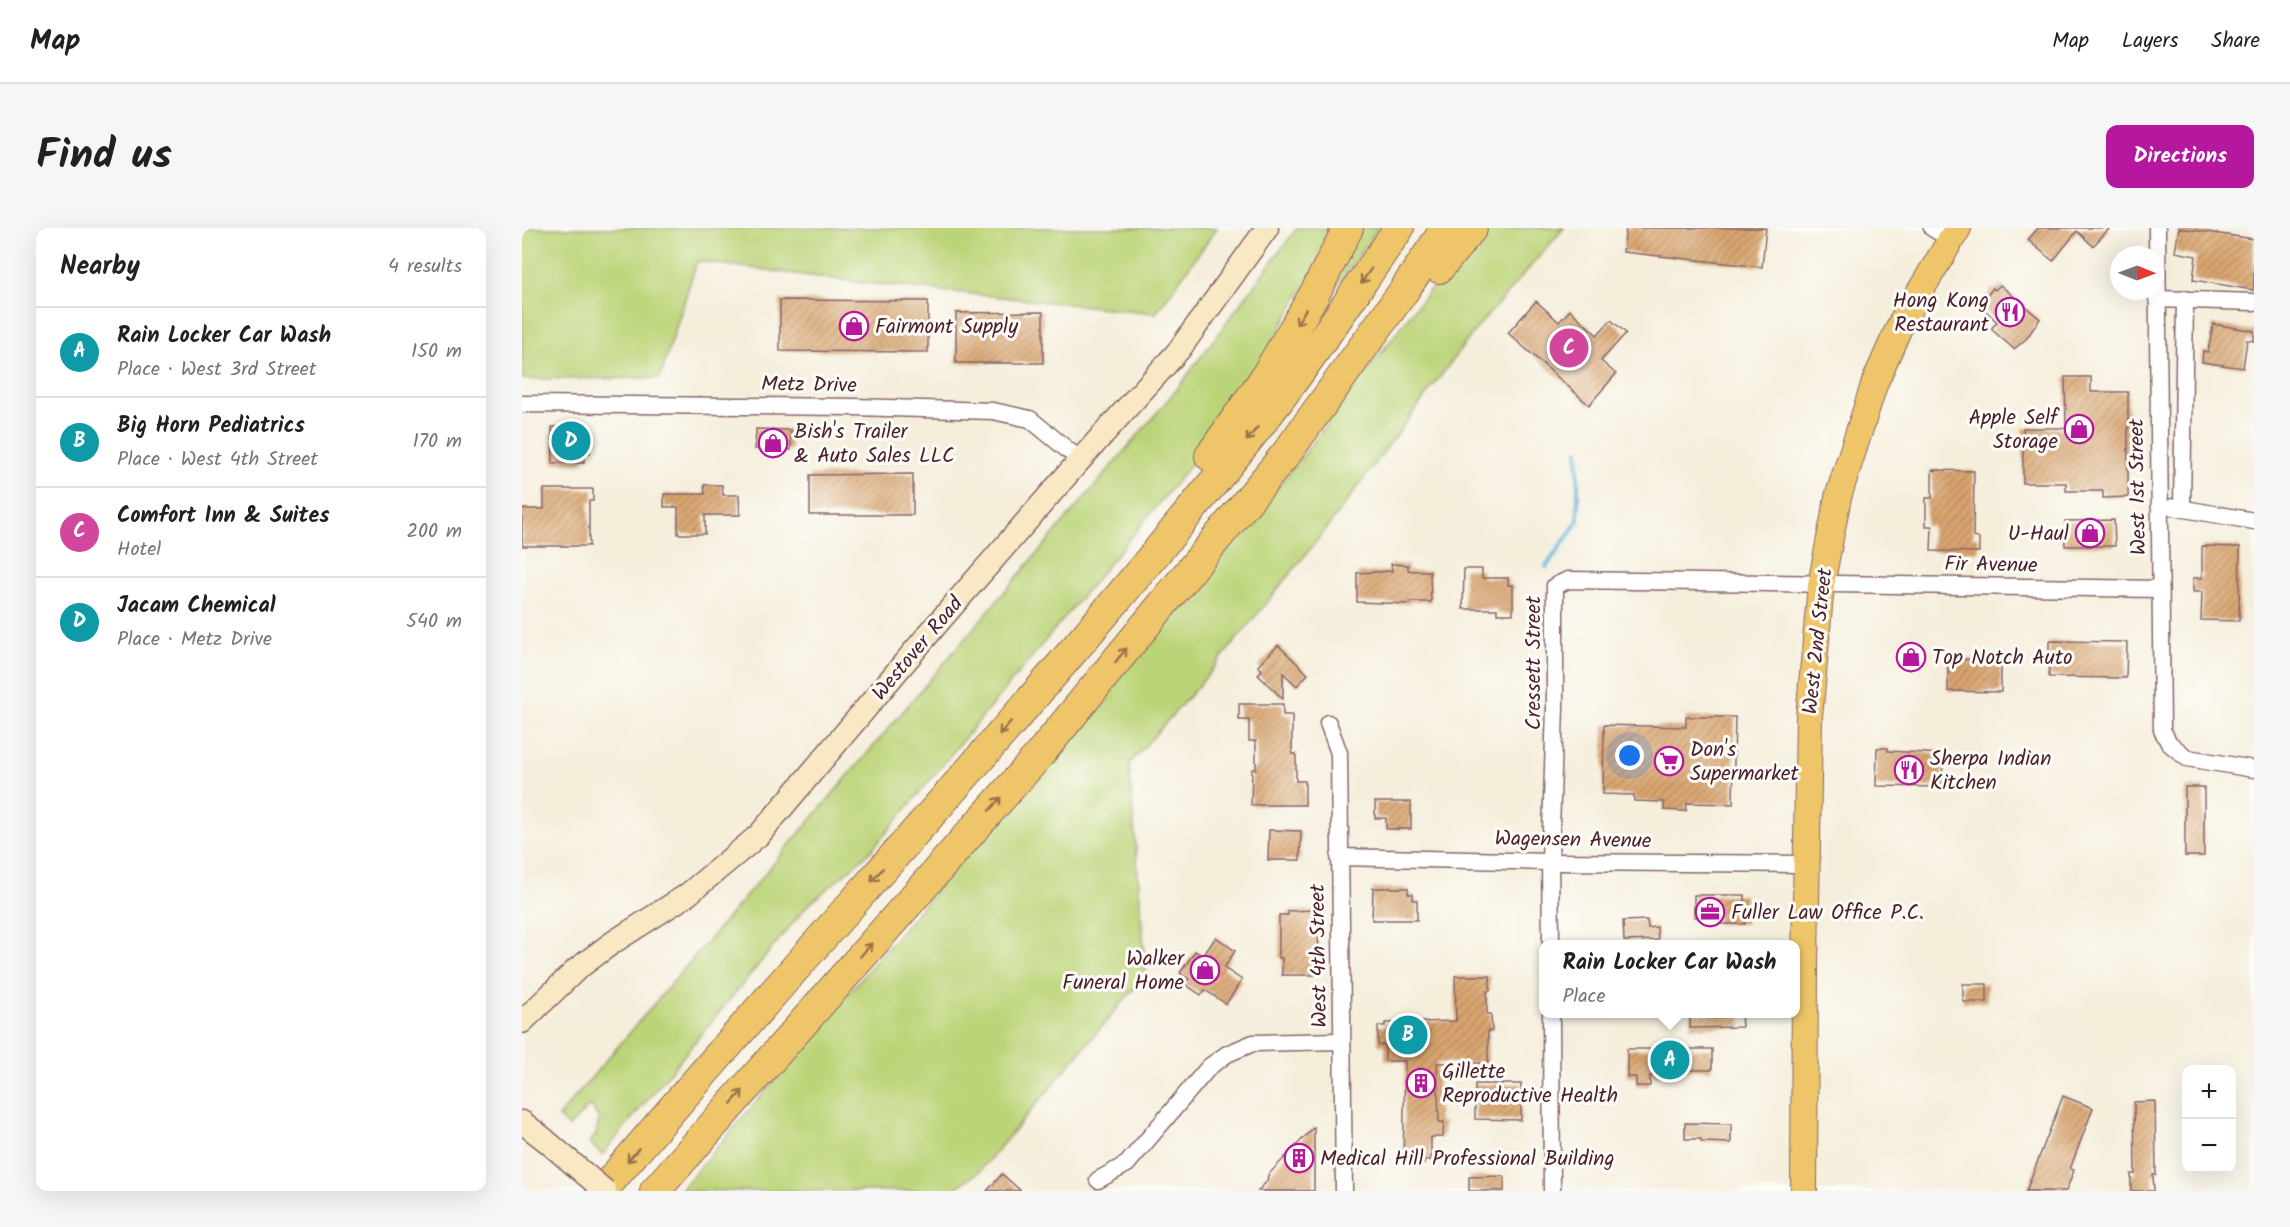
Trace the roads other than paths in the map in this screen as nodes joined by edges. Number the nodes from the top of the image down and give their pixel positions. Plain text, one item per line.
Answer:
1 (1267, 228) edge
2 (1348, 228) edge
3 (1399, 228) edge
4 (1446, 228) edge
5 (1472, 228) edge
6 (2157, 228) edge
7 (1947, 232) edge
8 (2157, 246) edge
9 (2164, 299) edge
10 (2185, 299) junction
11 (2157, 300) edge
12 (2254, 302) edge
13 (522, 404) edge
14 (1286, 454) junction
15 (1080, 460) junction
16 (2160, 504) junction
17 (2182, 508) junction
18 (2254, 521) edge
19 (1821, 585) junction
20 (2160, 589) junction
21 (1033, 697) junction
22 (1328, 723) dead end
23 (2254, 769) edge
24 (1339, 857) junction
25 (1550, 862) junction
26 (1807, 864) junction
27 (1551, 940) edge
28 (1551, 1018) edge
29 (522, 1023) edge
30 (1341, 1041) junction
31 (522, 1122) edge
32 (1098, 1180) dead end
33 (603, 1191) edge
34 (655, 1191) edge
35 (1344, 1191) edge
36 (1552, 1191) edge
37 (1804, 1191) edge

1 - 15 street, Westover Road
2 -> 21 highway
3 -> 21 highway
4 - 14 highway
5 - 14 highway
6 - 8 street, West 1st Street
7 - 19 main road, West 2nd Street
9 - 10 street
10 - 12 street
10 - 17 street
11 - 16 street, West 1st Street
13 - 15 street, Metz Drive
34 -> 14 highway
15 - 29 street, Westover Road
16 - 17 street
16 - 20 street, West 1st Street
17 - 18 street
19 - 20 street, Fir Avenue
19 - 25 street, Cressett Street
19 - 26 main road, West 2nd Street
20 - 23 street, West 1st Street
21 -> 33 highway
22 - 24 street, West 4th Street
24 - 25 street, Wagensen Avenue
24 - 30 street, West 4th Street
25 - 26 street, Wagensen Avenue
25 - 27 street
26 - 37 main road, West 2nd Street
28 - 36 street
30 - 32 street
30 - 35 street, West 4th Street
31 - 33 street, bridge

